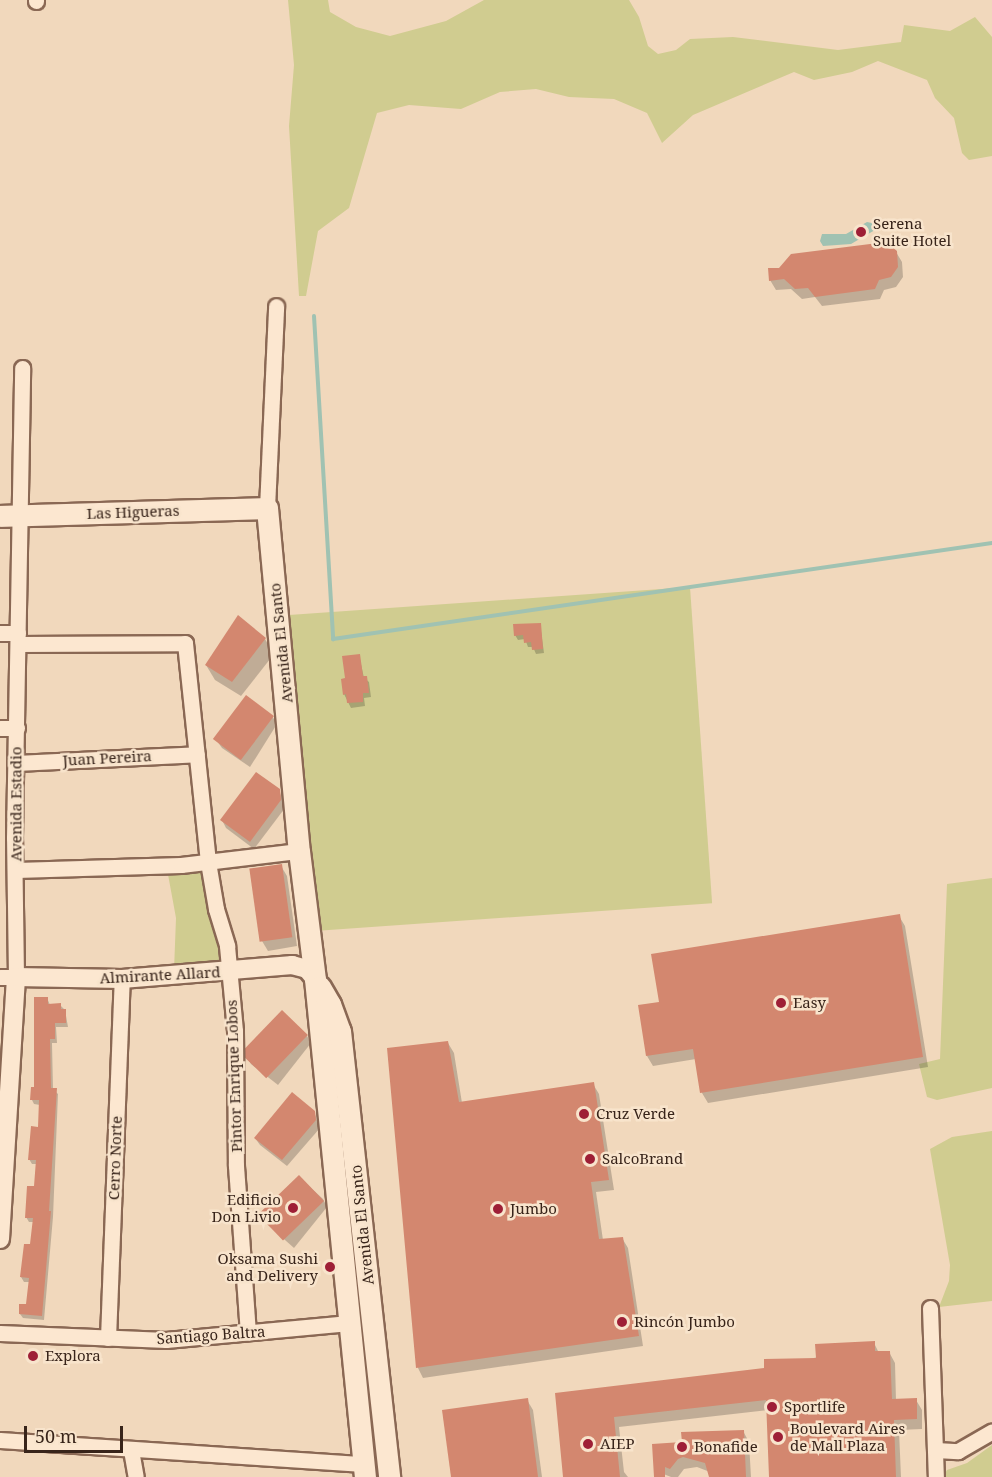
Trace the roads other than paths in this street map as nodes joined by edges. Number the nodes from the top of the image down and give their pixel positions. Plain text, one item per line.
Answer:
1 (276, 306) dead end
2 (21, 368) dead end
3 (267, 508) junction
4 (9, 516) edge
5 (0, 633) edge
6 (18, 638) junction
7 (17, 728) junction
8 (0, 729) edge
9 (197, 754) junction
10 (16, 763) junction
11 (7, 838) edge
12 (299, 851) junction
13 (208, 862) junction
14 (16, 870) junction
15 (228, 971) junction
16 (8, 977) edge
17 (122, 979) junction
18 (315, 979) junction
19 (0, 1239) edge
20 (930, 1308) dead end
21 (350, 1323) junction
22 (248, 1332) junction
23 (0, 1333) edge
24 (108, 1338) junction
25 (992, 1431) edge
26 (384, 1439) junction
27 (0, 1440) edge
28 (131, 1450) junction
29 (936, 1450) junction
30 (364, 1470) edge
31 (136, 1477) edge
32 (389, 1477) edge
33 (936, 1477) edge

1 - 3 street, Avenida El Santo
2 - 4 street, Avenida Estadio
3 - 4 main road, Las Higueras
3 - 12 main road, Avenida El Santo
4 - 6 street, Avenida Estadio
5 - 6 street
6 - 7 street, Avenida Estadio
6 - 9 street, Pintor Enrique Lobos
7 - 8 street
7 - 10 street, Avenida Estadio
9 - 10 street, Juan Pereira
9 - 13 street, Pintor Enrique Lobos
10 - 11 street, Avenida Estadio
11 - 14 street, Avenida Estadio
12 - 13 street
12 - 18 main road, Avenida El Santo
13 - 14 street
13 - 15 street, Pintor Enrique Lobos
14 - 16 street, Avenida Estadio
15 - 17 street, Almirante Allard
15 - 18 street, Almirante Allard
15 - 22 street, Pintor Enrique Lobos
16 - 17 street, Almirante Allard
16 - 19 street, Avenida Estadio
17 - 24 street, Cerro Norte
18 - 21 main road, Avenida El Santo
18 - 26 main road, Avenida El Santo
20 - 29 street
21 - 22 street, Santiago Baltra
21 - 30 main road, Avenida El Santo
22 - 24 street, Santiago Baltra
23 - 24 street, Santiago Baltra
25 - 29 street
26 - 30 main road
26 - 32 main road, Avenida El Santo
27 - 28 street
28 - 30 street
28 - 31 street
29 - 33 street

